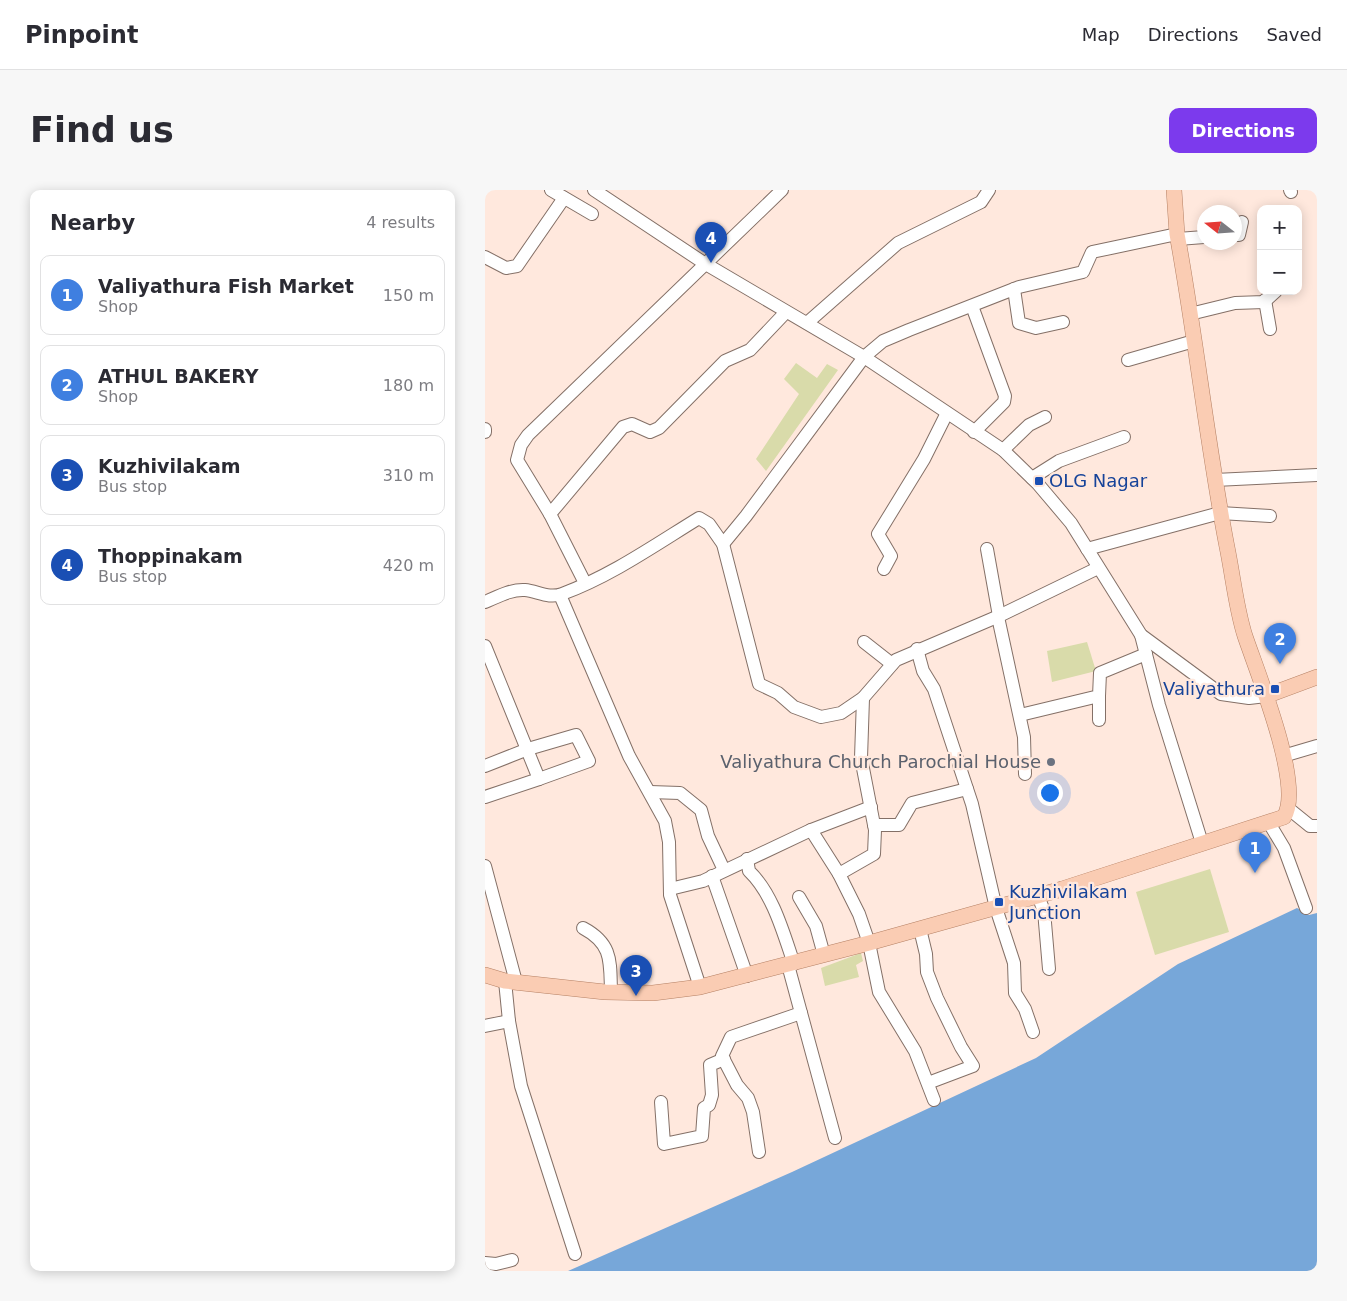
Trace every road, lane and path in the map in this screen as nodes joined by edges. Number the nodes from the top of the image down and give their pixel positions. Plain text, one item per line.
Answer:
1 (551, 190) edge
2 (594, 190) edge
3 (782, 190) edge
4 (989, 190) edge
5 (1174, 190) edge
6 (612, 194) edge
7 (564, 198) junction
8 (592, 214) dead end
9 (1178, 237) junction
10 (1197, 237) edge
11 (485, 257) edge
12 (704, 263) junction
13 (1014, 289) junction
14 (1271, 295) edge
15 (1265, 300) junction
16 (972, 306) junction
17 (786, 312) junction
18 (1190, 314) junction
19 (1063, 322) dead end
20 (807, 323) junction
21 (1270, 329) dead end
22 (1194, 341) junction
23 (865, 357) junction
24 (1129, 360) dead end
25 (947, 413) junction
26 (1045, 417) dead end
27 (974, 432) junction
28 (1124, 437) dead end
29 (1003, 450) junction
30 (1317, 475) edge
31 (1032, 478) junction
32 (1215, 480) junction
33 (1220, 513) junction
34 (550, 514) junction
35 (1270, 516) dead end
36 (723, 544) junction
37 (1087, 548) junction
38 (987, 549) dead end
39 (1098, 568) junction
40 (884, 569) dead end
41 (585, 583) junction
42 (560, 595) junction
43 (485, 602) edge
44 (999, 617) junction
45 (1141, 635) junction
46 (864, 642) dead end
47 (485, 646) edge
48 (917, 649) junction
49 (1146, 654) junction
50 (892, 664) junction
51 (1317, 677) edge
52 (1099, 696) junction
53 (1266, 696) junction
54 (863, 698) junction
55 (1020, 715) junction
56 (1099, 720) dead end
57 (1317, 746) edge
58 (528, 749) junction
59 (1283, 756) junction
60 (485, 766) edge
61 (1025, 774) dead end
62 (539, 779) junction
63 (967, 789) junction
64 (650, 792) junction
65 (485, 797) edge
66 (871, 807) junction
67 (1289, 809) junction
68 (1269, 823) junction
69 (874, 826) junction
70 (1317, 826) edge
71 (811, 830) junction
72 (1202, 843) junction
73 (747, 859) junction
74 (485, 866) edge
75 (724, 870) junction
76 (839, 874) junction
77 (712, 876) junction
78 (670, 889) junction
79 (1037, 896) junction
80 (799, 897) dead end
81 (996, 908) junction
82 (1306, 908) dead end
83 (583, 928) dead end
84 (920, 929) junction
85 (869, 944) junction
86 (824, 956) junction
87 (791, 964) junction
88 (1049, 969) dead end
89 (485, 976) edge
90 (747, 976) junction
91 (510, 982) junction
92 (700, 987) junction
93 (611, 992) junction
94 (801, 1014) junction
95 (509, 1021) junction
96 (485, 1026) edge
97 (1033, 1032) dead end
98 (724, 1059) junction
99 (928, 1082) junction
100 (934, 1100) dead end
101 (661, 1102) dead end
102 (835, 1138) dead end
103 (759, 1152) dead end
104 (575, 1254) dead end
105 (512, 1260) dead end
106 (485, 1263) edge

1 - 7 street
2 - 6 street
3 - 12 street
4 - 20 street
5 - 9 main road
6 - 12 street
7 - 8 street
7 - 11 street
9 - 10 street
9 - 13 street
9 - 18 main road
12 - 17 street
12 - 34 street
13 - 16 street
13 - 19 street
14 - 15 street
15 - 18 street
15 - 21 street
16 - 23 street
16 - 27 street
17 - 20 street
17 - 34 street
18 - 22 main road
20 - 23 street
22 - 24 street
22 - 32 main road
23 - 25 street
23 - 36 street
25 - 27 street
25 - 40 street
26 - 29 street
27 - 29 street
28 - 31 street
29 - 31 street
30 - 32 street
31 - 37 street
32 - 33 main road
33 - 35 street
33 - 37 street
33 - 53 main road
34 - 41 street
36 - 41 street
36 - 54 street
37 - 39 street
38 - 44 street
39 - 44 street
39 - 45 street
41 - 42 street
42 - 43 street
42 - 64 street
44 - 48 street
44 - 55 street
45 - 49 street
45 - 53 street
46 - 50 street
47 - 58 street
48 - 50 street
48 - 63 street
49 - 52 street
49 - 72 street
50 - 54 street
51 - 53 main road
52 - 55 street
52 - 56 street
53 - 59 main road
54 - 66 street
55 - 61 street
57 - 59 street
58 - 60 street
58 - 62 street
58 - 62 street
59 - 67 main road
62 - 65 street
63 - 69 street
63 - 81 street
64 - 75 street
64 - 78 street
66 - 69 street
66 - 71 street
67 - 68 main road
67 - 70 street
68 - 72 main road
68 - 82 street
69 - 76 street
71 - 73 street
71 - 76 street
72 - 79 main road
73 - 75 street
73 - 87 street
74 - 91 street
75 - 77 street
76 - 85 street
77 - 78 street
77 - 90 street
78 - 92 street
79 - 81 main road
79 - 88 street
80 - 86 street
81 - 84 main road
81 - 97 street
83 - 93 street
84 - 85 main road
84 - 99 street
85 - 86 main road
85 - 99 street
86 - 87 main road
87 - 90 main road
87 - 94 street
89 - 91 main road
90 - 92 main road
91 - 93 main road
91 - 95 street
92 - 93 main road
94 - 98 street
94 - 102 street
95 - 96 street
95 - 104 street
98 - 101 street
98 - 103 street
99 - 100 street
105 - 106 street

